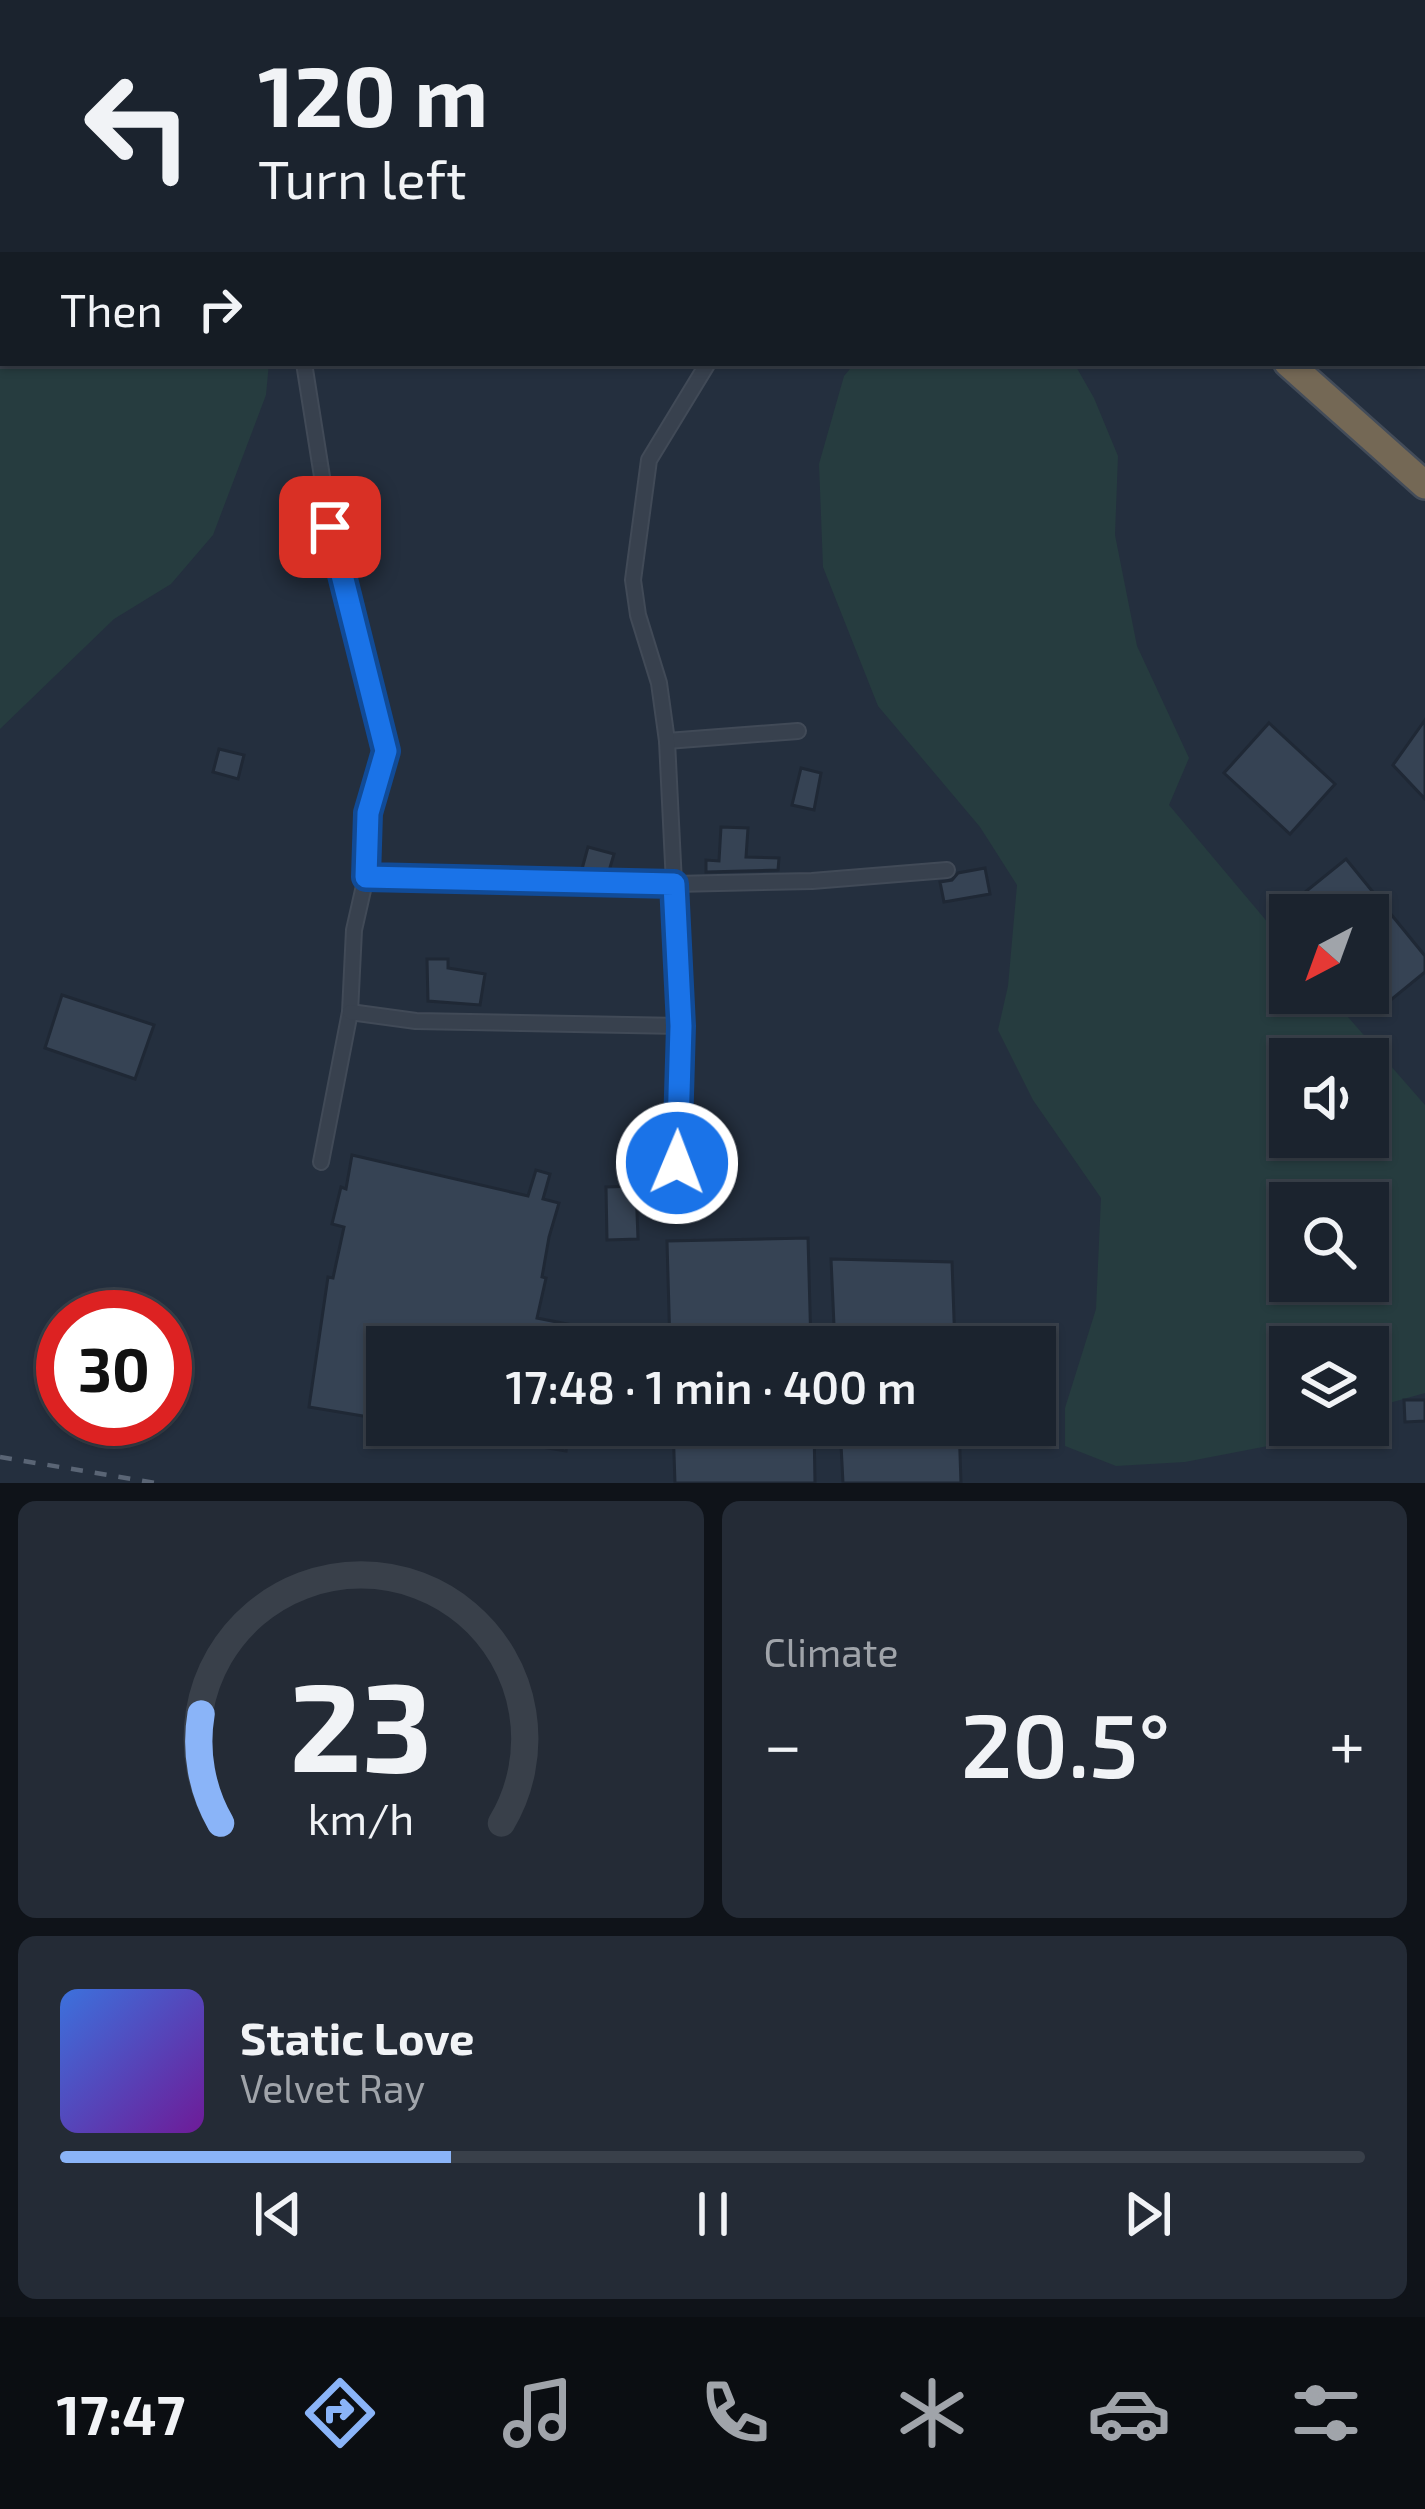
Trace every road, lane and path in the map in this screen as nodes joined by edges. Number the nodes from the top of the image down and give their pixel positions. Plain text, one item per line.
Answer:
1 (304, 366) edge
2 (706, 366) edge
3 (1291, 366) edge
4 (1425, 485) edge
5 (798, 731) dead end
6 (667, 741) junction
7 (946, 870) dead end
8 (366, 877) junction
9 (674, 884) junction
10 (350, 1012) junction
11 (681, 1026) junction
12 (321, 1162) dead end
13 (677, 1163) dead end

1 - 8 street
2 - 6 street
3 - 4 highway
5 - 6 street
6 - 9 street
7 - 9 street
8 - 9 street
8 - 10 street
9 - 11 street
10 - 11 street
10 - 12 street
11 - 13 street

